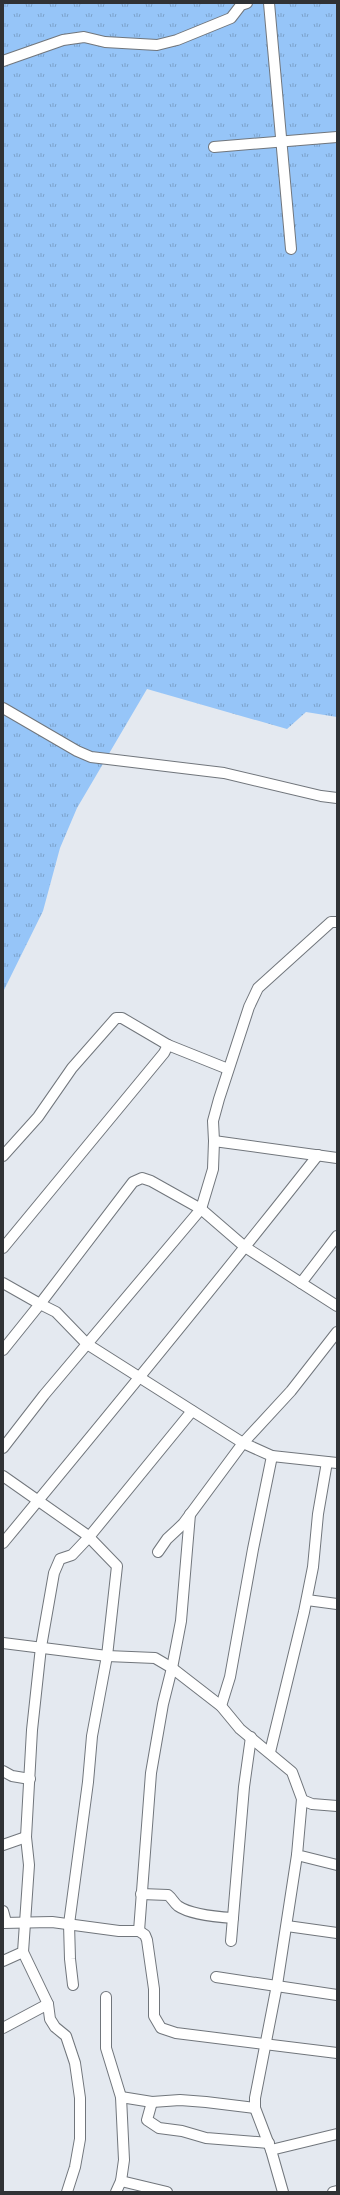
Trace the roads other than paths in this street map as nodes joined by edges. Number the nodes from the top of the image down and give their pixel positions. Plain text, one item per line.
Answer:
1 (247, 3) edge
2 (268, 3) edge
3 (3, 61) edge
4 (337, 137) edge
5 (282, 141) junction
6 (214, 147) dead end
7 (292, 249) dead end
8 (3, 708) edge
9 (337, 798) edge
10 (337, 922) edge
11 (168, 1045) junction
12 (228, 1069) junction
13 (214, 1141) junction
14 (318, 1155) junction
15 (3, 1156) edge
16 (337, 1158) edge
17 (201, 1209) junction
18 (337, 1236) edge
19 (246, 1247) junction
20 (3, 1248) edge
21 (3, 1283) edge
22 (301, 1283) junction
23 (40, 1304) junction
24 (337, 1306) edge
25 (337, 1332) edge
26 (88, 1344) junction
27 (3, 1350) edge
28 (140, 1376) junction
29 (192, 1411) junction
30 (243, 1443) junction
31 (3, 1448) edge
32 (272, 1456) junction
33 (332, 1462) edge
34 (3, 1476) edge
35 (38, 1500) junction
36 (190, 1514) junction
37 (89, 1537) junction
38 (3, 1543) edge
39 (158, 1552) dead end
40 (307, 1600) junction
41 (337, 1604) edge
42 (3, 1643) edge
43 (40, 1647) junction
44 (107, 1656) junction
45 (172, 1668) junction
46 (221, 1706) junction
47 (252, 1738) junction
48 (270, 1752) junction
49 (3, 1771) edge
50 (30, 1779) junction
51 (302, 1800) junction
52 (337, 1806) edge
53 (26, 1837) junction
54 (3, 1845) edge
55 (297, 1855) junction
56 (337, 1865) edge
57 (141, 1894) junction
58 (3, 1911) edge
59 (233, 1918) junction
60 (5, 1923) edge
61 (23, 1923) junction
62 (69, 1924) junction
63 (287, 1926) junction
64 (139, 1931) junction
65 (337, 1933) edge
66 (231, 1941) dead end
67 (23, 1952) junction
68 (3, 1961) edge
69 (216, 1977) dead end
70 (74, 1985) dead end
71 (277, 1985) junction
72 (337, 1995) edge
73 (106, 1997) dead end
74 (48, 2004) junction
75 (3, 2028) edge
76 (265, 2045) junction
77 (337, 2054) edge
78 (121, 2097) junction
79 (152, 2102) junction
80 (255, 2108) junction
81 (337, 2134) edge
82 (270, 2146) junction
83 (121, 2181) junction
84 (337, 2191) edge
85 (67, 2192) edge
86 (116, 2192) edge
87 (167, 2192) edge
88 (283, 2192) edge
89 (334, 2192) edge

1 - 3 street
2 - 5 street
4 - 5 street
5 - 6 street
5 - 7 street
8 - 9 street
10 - 12 street
11 - 12 street
11 - 15 street
11 - 20 street
12 - 13 street
13 - 14 street
13 - 17 street
14 - 16 street
14 - 19 street
17 - 19 street
17 - 23 street
17 - 26 street
18 - 22 street
19 - 22 street
19 - 28 street
21 - 23 street
22 - 24 street
23 - 26 street
23 - 27 street
25 - 30 street
26 - 28 street
26 - 31 street
28 - 29 street
28 - 35 street
29 - 30 street
29 - 37 street
30 - 32 street
30 - 36 street
32 - 33 street
32 - 46 street
33 - 40 street
34 - 35 street
35 - 37 street
35 - 38 street
36 - 39 street
36 - 45 street
37 - 43 street
37 - 44 street
40 - 41 street
40 - 48 street
42 - 43 street
43 - 44 street
43 - 50 street
44 - 45 street
44 - 62 street
45 - 46 street
45 - 57 street
46 - 47 street
47 - 48 street
47 - 59 street
48 - 51 street
49 - 50 street
50 - 53 street
51 - 52 street
51 - 55 street
53 - 54 street
53 - 61 street
55 - 56 street
55 - 63 street
57 - 59 street
57 - 64 street
58 - 60 street
59 - 66 street
60 - 61 street
61 - 62 street
61 - 67 street
62 - 64 street
62 - 70 street
63 - 65 street
63 - 71 street
64 - 76 street
67 - 68 street
67 - 74 street
69 - 71 street
71 - 72 street
71 - 76 street
73 - 78 street
74 - 75 street
74 - 85 street
76 - 77 street
76 - 80 street
78 - 79 street
78 - 83 street
79 - 80 street
79 - 82 street
80 - 82 street
81 - 82 street
82 - 88 street
83 - 86 street
83 - 87 street
84 - 89 street

